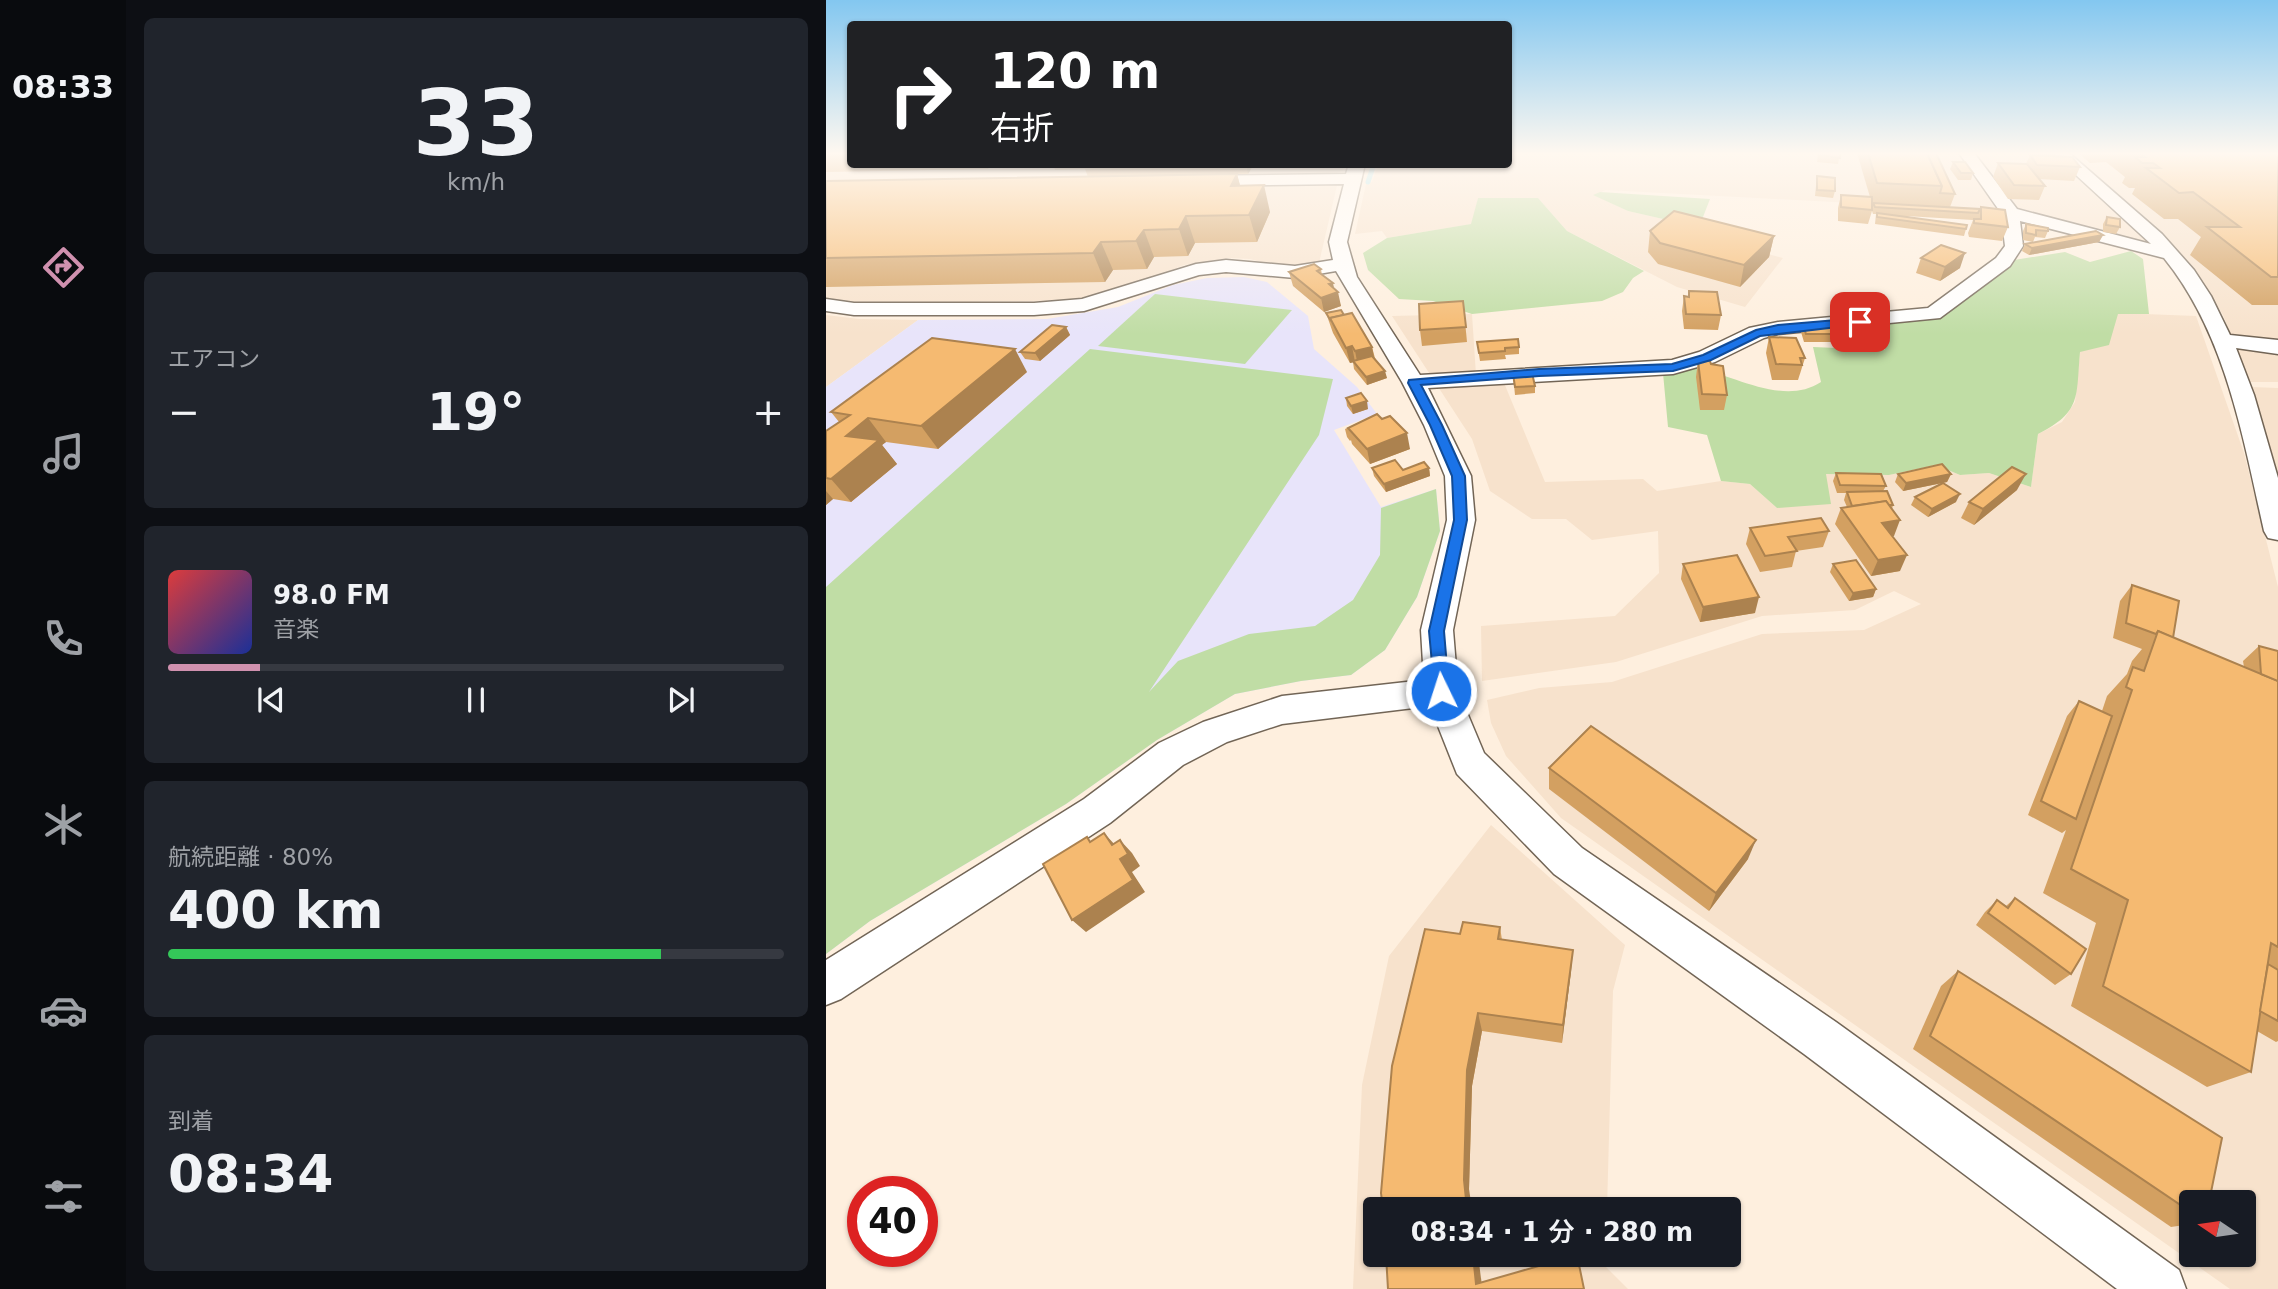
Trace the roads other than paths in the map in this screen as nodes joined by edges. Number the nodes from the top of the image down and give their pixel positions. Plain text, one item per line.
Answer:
1 (1345, 213) edge
2 (2010, 213) joint
3 (2130, 213) edge
4 (2170, 254) junction
5 (1344, 264) junction
6 (826, 305) edge
7 (2221, 340) junction
8 (2278, 348) edge
9 (1413, 383) junction
10 (2278, 531) edge
11 (1441, 691) junction
12 (826, 985) edge
13 (2160, 1289) edge

1 - 5 street
2 - 4 street
2 - 9 street
3 - 4 street
4 - 7 street
5 - 6 street
5 - 9 street
7 - 8 street
7 - 10 street
9 - 11 street
11 - 12 street
11 - 13 street

